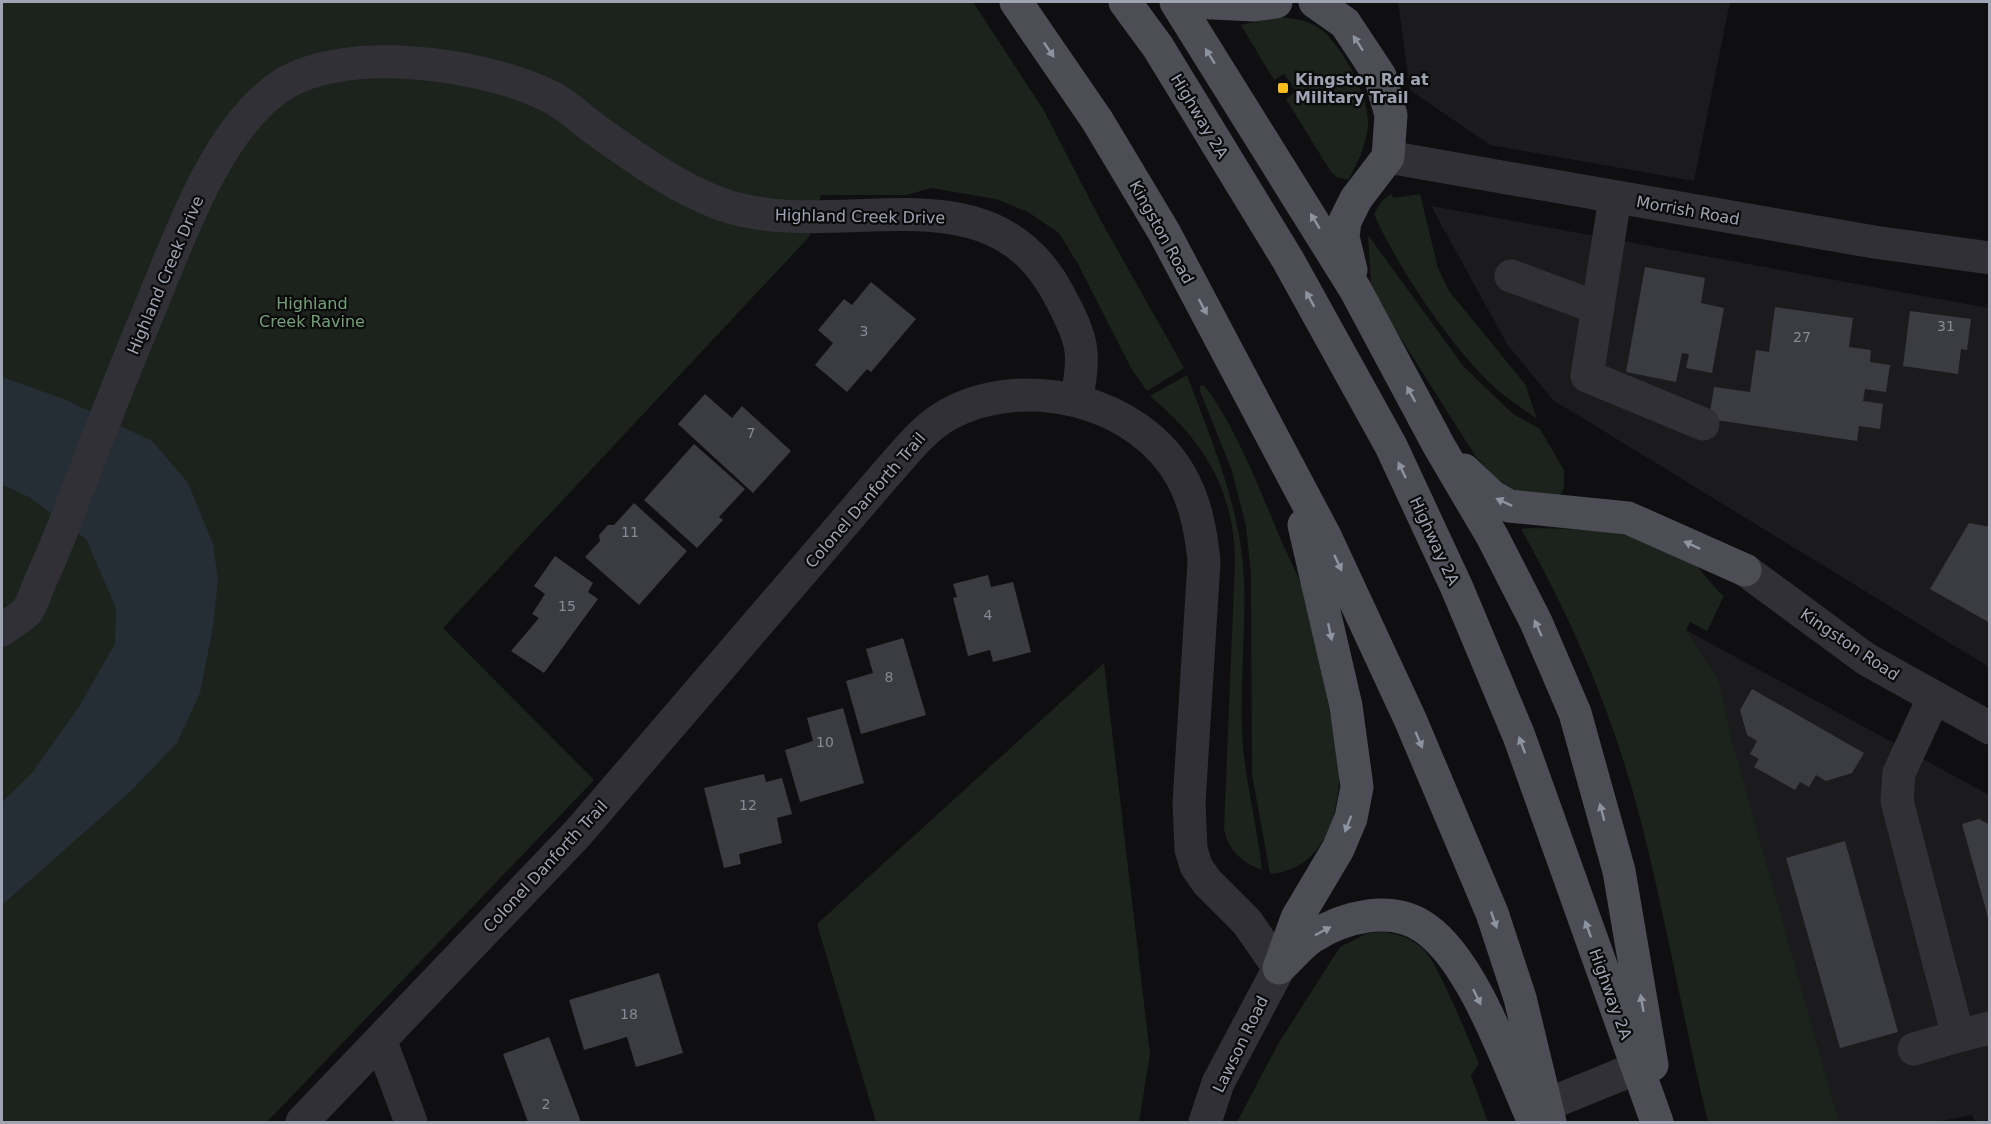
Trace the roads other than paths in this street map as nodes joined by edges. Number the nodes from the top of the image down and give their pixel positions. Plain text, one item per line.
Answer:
1 (1016, 2) edge
2 (1125, 2) edge
3 (1176, 2) edge
4 (1192, 2) edge
5 (1276, 2) edge
6 (1315, 2) edge
7 (1388, 157) junction
8 (1615, 198) junction
9 (1989, 258) edge
10 (1511, 276) dead end
11 (1355, 289) junction
12 (1598, 308) junction
13 (1076, 400) junction
14 (1702, 424) dead end
15 (1439, 446) junction
16 (1290, 474) junction
17 (1745, 570) joint
18 (2, 630) edge
19 (1934, 698) junction
20 (1989, 728) edge
21 (1279, 968) junction
22 (1989, 1028) edge
23 (1958, 1036) junction
24 (381, 1042) junction
25 (1914, 1049) dead end
26 (1637, 1068) junction
27 (1543, 1117) edge
28 (302, 1122) edge
29 (411, 1122) edge
30 (1205, 1122) edge
31 (1657, 1122) edge
32 (1662, 1122) edge

1 -> 16 main road, Kingston Road
26 -> 2 main road, Highway 2A
11 -> 3 main road
4 - 5 main road
7 -> 6 main road
7 - 8 street, Morrish Road
7 - 11 main road
8 - 9 street, Morrish Road
8 - 12 street
10 - 12 street
15 -> 11 main road
12 - 14 street
13 - 18 street, Highland Creek Drive
13 - 21 street, Colonel Danforth Trail
13 - 24 street, Colonel Danforth Trail
17 -> 15 main road
32 -> 15 main road
16 -> 21 main road
16 -> 27 main road
17 - 19 street, Kingston Road
19 - 20 street, Kingston Road
19 - 23 street
21 -> 27 main road
21 - 30 street, Lawson Road
22 - 23 street
23 - 25 street
24 - 28 street, Colonel Danforth Trail
24 - 29 street
26 - 27 street
26 - 31 main road, Highway 2A

